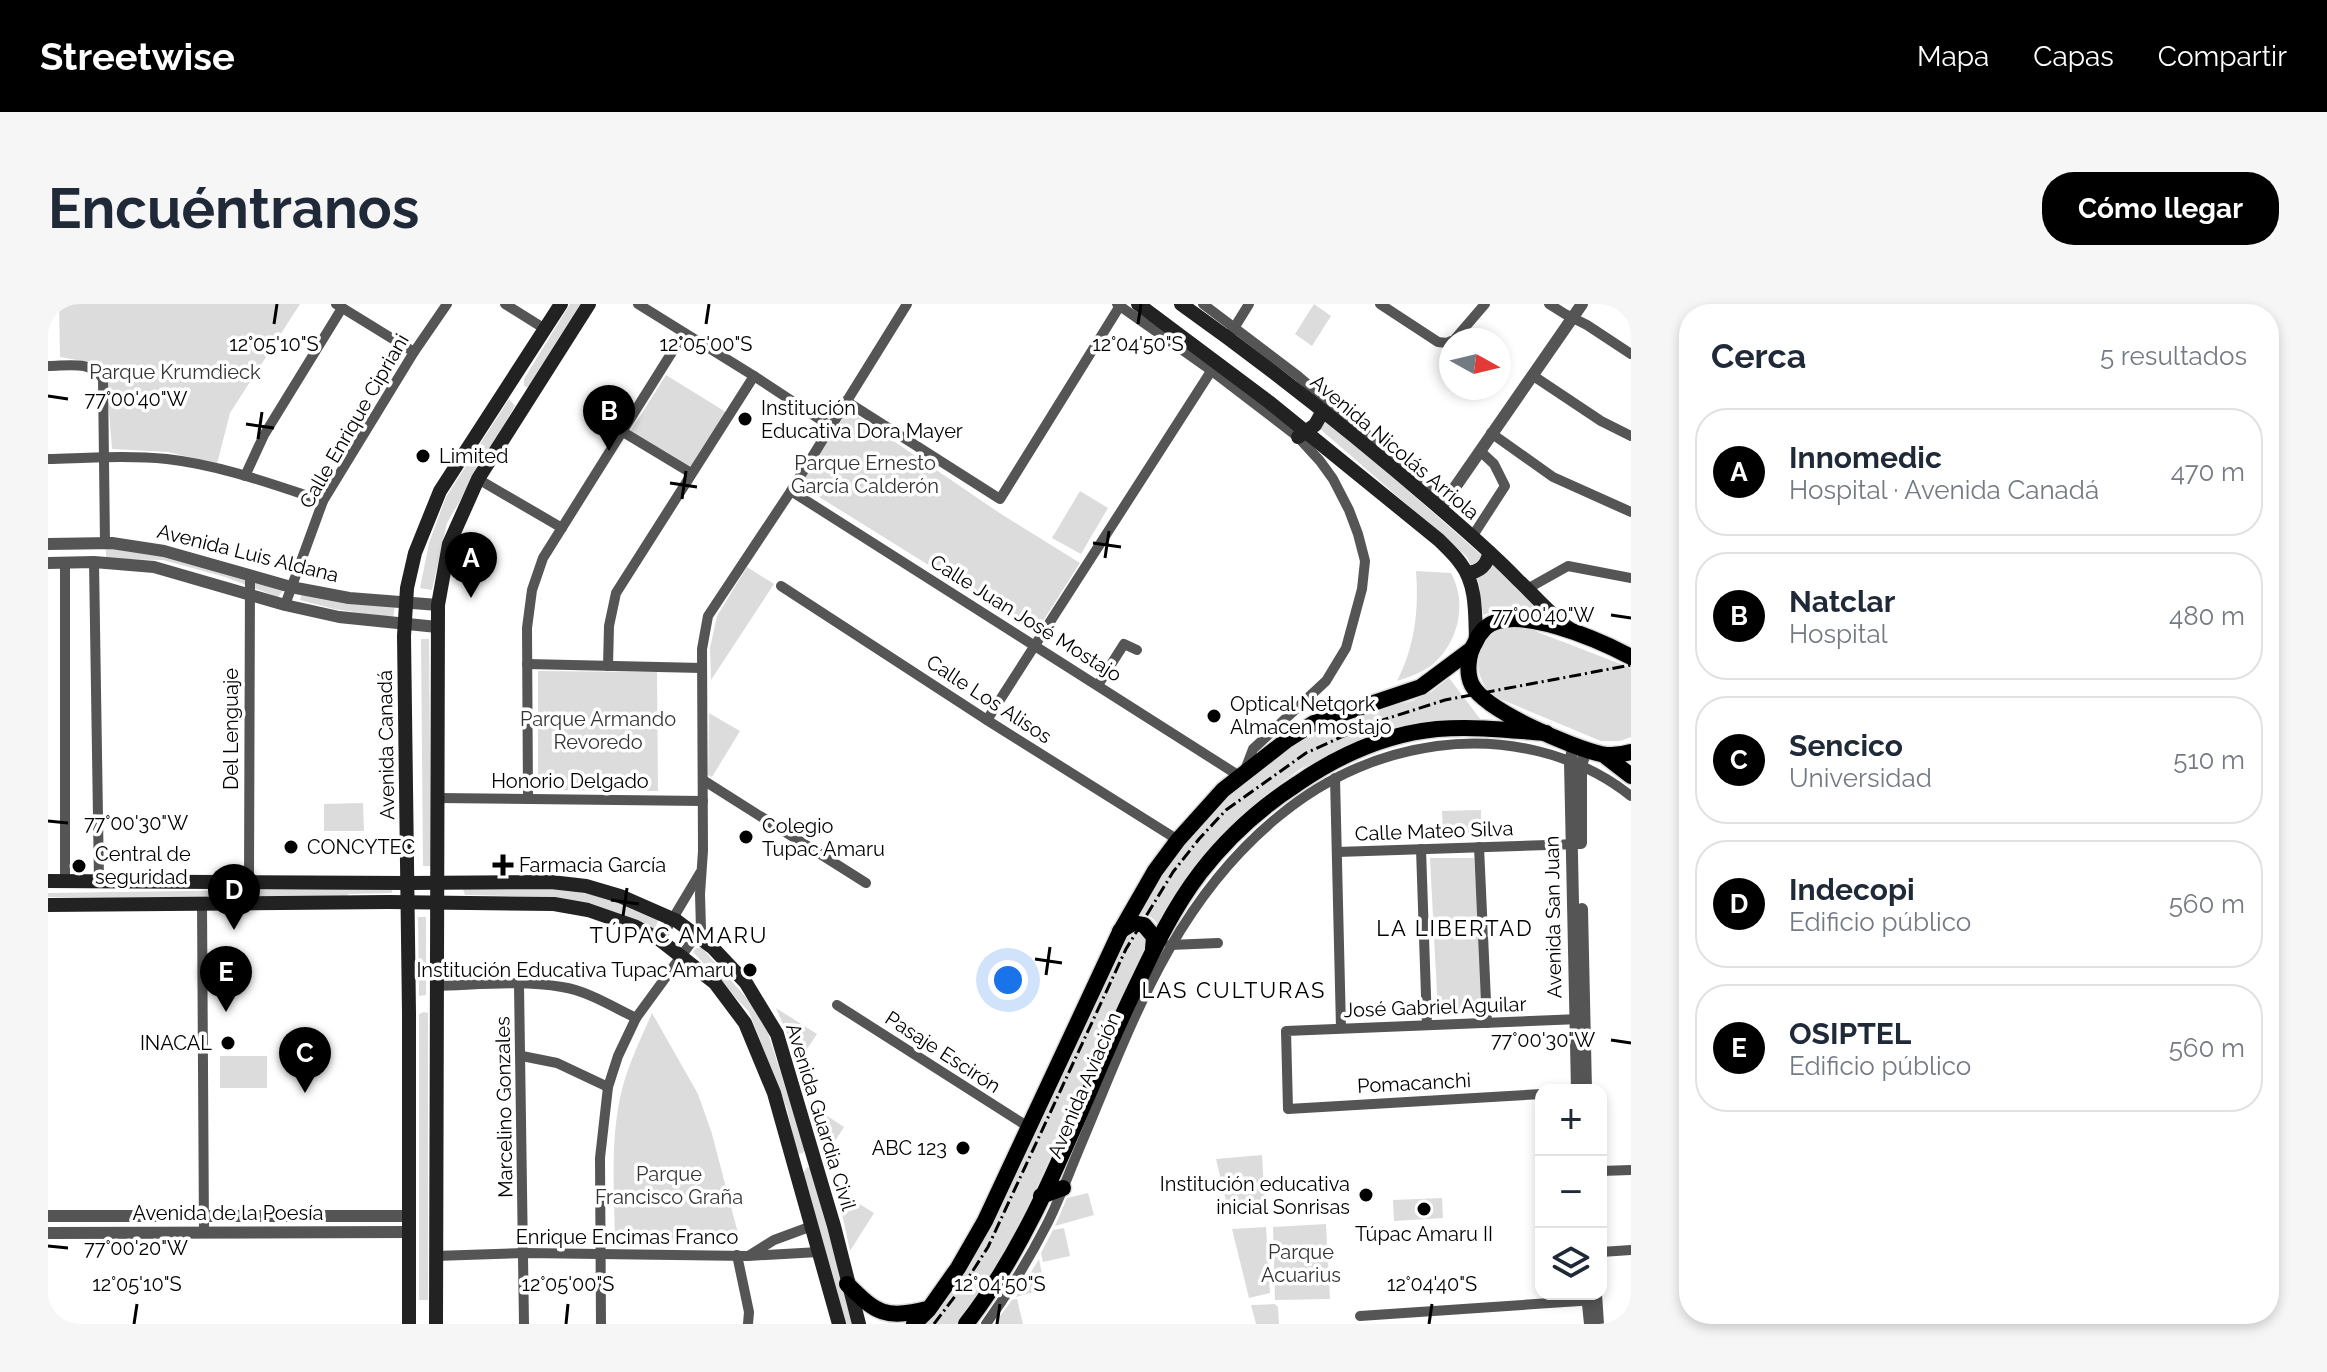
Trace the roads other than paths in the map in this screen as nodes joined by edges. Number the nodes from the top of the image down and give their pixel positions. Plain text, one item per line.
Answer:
1 (447, 304) edge
2 (505, 304) edge
3 (561, 304) edge
4 (589, 304) edge
5 (638, 304) edge
6 (907, 304) edge
7 (1138, 304) edge
8 (1181, 304) edge
9 (1203, 304) edge
10 (1249, 304) edge
11 (1380, 304) edge
12 (1549, 304) edge
13 (1582, 304) edge
14 (1119, 305) edge
15 (339, 306) edge
16 (1479, 306) edge
17 (1572, 317) junction
18 (1462, 328) edge
19 (545, 329) junction
20 (1232, 332) junction
21 (684, 333) junction
22 (1439, 342) edge
23 (414, 352) junction
24 (1631, 354) edge
25 (48, 366) edge
26 (1215, 366) junction
27 (1532, 375) junction
28 (754, 376) junction
29 (516, 377) junction
30 (534, 391) junction
31 (846, 401) junction
32 (1323, 411) junction
33 (830, 426) junction
34 (623, 432) junction
35 (1491, 433) junction
36 (1303, 434) junction
37 (1631, 436) edge
38 (1480, 451) junction
39 (105, 457) junction
40 (48, 459) edge
41 (691, 473) junction
42 (245, 476) junction
43 (478, 479) junction
44 (791, 491) junction
45 (323, 501) junction
46 (1443, 505) junction
47 (1631, 512) edge
48 (562, 528) junction
49 (1472, 537) junction
50 (105, 543) junction
51 (48, 544) edge
52 (1489, 552) junction
53 (94, 562) junction
54 (48, 563) edge
55 (65, 563) junction
56 (1467, 573) junction
57 (250, 575) junction
58 (1631, 578) edge
59 (781, 586) dead end
60 (291, 587) junction
61 (1527, 589) junction
62 (250, 595) junction
63 (406, 602) junction
64 (285, 605) junction
65 (438, 605) junction
66 (404, 624) junction
67 (437, 627) junction
68 (1574, 632) junction
69 (1036, 645) junction
70 (1474, 645) junction
71 (1613, 647) junction
72 (1631, 647) edge
73 (1137, 650) dead end
74 (1631, 657) edge
75 (527, 664) junction
76 (608, 666) junction
77 (702, 668) junction
78 (1098, 685) junction
79 (987, 720) junction
80 (1546, 733) junction
81 (1587, 749) junction
82 (1631, 752) edge
83 (1575, 764) junction
84 (1242, 776) junction
85 (1631, 776) edge
86 (1335, 778) junction
87 (703, 780) junction
88 (1631, 796) edge
89 (437, 798) junction
90 (528, 799) junction
91 (703, 801) junction
92 (1178, 840) junction
93 (1577, 844) junction
94 (1479, 847) junction
95 (1421, 849) junction
96 (1337, 852) junction
97 (701, 871) junction
98 (48, 881) edge
99 (65, 881) junction
100 (99, 881) junction
101 (249, 882) junction
102 (408, 883) junction
103 (436, 883) junction
104 (866, 883) dead end
105 (407, 902) junction
106 (436, 902) junction
107 (202, 903) junction
108 (48, 905) edge
109 (673, 920) junction
110 (1120, 932) junction
111 (698, 936) junction
112 (660, 940) junction
113 (1218, 943) dead end
114 (1162, 947) junction
115 (681, 956) junction
116 (519, 985) junction
117 (436, 986) junction
118 (837, 1005) dead end
119 (436, 1012) junction
120 (409, 1013) junction
121 (636, 1018) junction
122 (1580, 1019) junction
123 (1487, 1023) junction
124 (1427, 1025) junction
125 (1341, 1028) junction
126 (522, 1056) junction
127 (1093, 1081) junction
128 (1577, 1084) edge
129 (1585, 1084) edge
130 (608, 1087) junction
131 (1535, 1094) edge
132 (1098, 1104) junction
133 (1288, 1109) joint
134 (1030, 1128) junction
135 (814, 1159) junction
136 (794, 1164) junction
137 (1631, 1170) edge
138 (1607, 1171) edge
139 (1063, 1188) junction
140 (1041, 1196) junction
141 (48, 1216) edge
142 (204, 1216) junction
143 (409, 1216) junction
144 (812, 1226) junction
145 (409, 1232) junction
146 (48, 1233) edge
147 (204, 1233) junction
148 (1631, 1250) edge
149 (819, 1252) junction
150 (1607, 1252) edge
151 (525, 1253) junction
152 (601, 1253) junction
153 (435, 1256) junction
154 (743, 1256) junction
155 (847, 1284) junction
156 (1555, 1300) edge
157 (1592, 1300) edge
158 (1593, 1300) edge
159 (435, 1301) junction
160 (409, 1304) junction
161 (929, 1309) junction
162 (1360, 1316) dead end
163 (409, 1324) edge
164 (436, 1324) edge
165 (524, 1324) edge
166 (601, 1324) edge
167 (748, 1324) edge
168 (839, 1324) edge
169 (859, 1324) edge
170 (914, 1324) edge
171 (966, 1324) edge
172 (986, 1324) edge
173 (1590, 1324) edge
174 (1598, 1324) edge

1 - 23 street, Calle Enrique Cipriani
2 - 19 street
3 - 19 main road, Avenida Canadá
4 - 30 main road
5 - 21 street
6 - 31 street
7 - 26 main road
8 - 20 main road, Avenida Nicolás Arriola
9 - 20 street, Avenida Nicolás Arriola
10 - 20 street
11 - 22 street
12 - 17 street
13 - 17 street
14 - 26 street
14 - 31 street
15 - 23 street
15 - 42 street
16 - 18 street
17 - 24 street
17 - 27 street
19 - 29 main road, Avenida Canadá
20 - 32 main road, Avenida Nicolás Arriola
20 - 46 street, Avenida Nicolás Arriola
21 - 28 street
21 - 34 street
23 - 45 street, Calle Enrique Cipriani
25 - 39 street
26 - 36 main road
26 - 69 street
27 - 35 street
27 - 37 street
28 - 33 street
28 - 41 street
29 - 30 main road
29 - 63 main road, Avenida Canadá
30 - 43 main road
31 - 33 street
32 - 36 main road
32 - 46 main road, Avenida Nicolás Arriola
33 - 44 street
34 - 41 street
34 - 48 street
35 - 38 street
35 - 47 street
36 - 56 main road
36 - 84 street, Avenida Aviación
38 - 46 street
38 - 49 street
39 - 40 street
39 - 42 street
39 - 50 street
41 - 76 street
42 - 45 street
43 - 48 street
43 - 65 main road
44 - 69 street, Calle Juan José Mostajo
44 - 77 street
45 - 60 street, Calle Enrique Cipriani
46 - 49 main road, Avenida Nicolás Arriola
48 - 75 street
49 - 52 main road, Avenida Nicolás Arriola
50 - 51 street, Avenida Luis Aldana
50 - 57 street, Avenida Luis Aldana
52 - 56 main road
52 - 61 main road, Avenida Nicolás Arriola
53 - 55 street, Avenida Luis Aldana
53 - 62 street, Avenida Luis Aldana
53 - 100 street
54 - 55 street, Avenida Luis Aldana
55 - 99 street
56 - 70 main road
57 - 60 street, Avenida Luis Aldana
57 - 62 street, Del Lenguaje
58 - 61 street
59 - 79 street, Calle Los Alisos
60 - 63 street, Avenida Luis Aldana
60 - 64 street, Calle Enrique Cipriani
61 - 68 main road, Avenida Nicolás Arriola
62 - 64 street, Avenida Luis Aldana
62 - 101 street, Del Lenguaje
63 - 65 street, Avenida Luis Aldana
63 - 66 main road, Avenida Canadá
64 - 66 street, Avenida Luis Aldana
65 - 67 main road
66 - 67 street, Avenida Luis Aldana
66 - 102 main road, Avenida Canadá
67 - 89 main road
68 - 70 main road, Avenida Aviación
68 - 71 main road, Avenida Aviación
69 - 78 street, Calle Juan José Mostajo
69 - 79 street
70 - 80 main road
70 - 84 main road, Avenida Aviación
71 - 72 main road
71 - 74 main road
73 - 78 street
75 - 76 street
75 - 90 street
76 - 77 street
77 - 87 street
78 - 84 street, Calle Juan José Mostajo
79 - 92 street, Calle Los Alisos
80 - 81 main road
80 - 114 main road, Avenida Aviación
81 - 82 main road
81 - 83 street, Avenida San Juan
81 - 85 main road
83 - 86 street, Avenida Aviación
83 - 88 street, Avenida Aviación
83 - 93 street, Avenida San Juan
84 - 92 main road, Avenida Aviación
86 - 96 street
86 - 114 street, Avenida Aviación
87 - 91 street
87 - 104 street
89 - 90 street, Honorio Delgado
89 - 103 main road
90 - 91 street, Honorio Delgado
91 - 97 street
92 - 110 main road, Avenida Aviación
93 - 94 street, Calle Mateo Silva
93 - 122 street, Avenida San Juan
94 - 95 street, Calle Mateo Silva
94 - 123 street
95 - 96 street, Calle Mateo Silva
95 - 124 street
96 - 125 street
97 - 109 street
97 - 111 street
98 - 99 main road, Avenida Guardia Civil
99 - 100 main road, Avenida Guardia Civil
100 - 101 main road, Avenida Guardia Civil
101 - 102 main road, Avenida Guardia Civil
102 - 103 main road, Avenida Guardia Civil
102 - 105 main road, Avenida Canadá
103 - 106 main road
103 - 109 main road, Avenida Guardia Civil
105 - 106 main road, Avenida Guardia Civil
105 - 107 main road, Avenida Guardia Civil
105 - 120 main road, Avenida Canadá
106 - 112 main road, Avenida Guardia Civil
106 - 117 main road
107 - 108 main road, Avenida Guardia Civil
107 - 142 street
109 - 111 main road, Avenida Guardia Civil
109 - 112 street
110 - 114 main road
110 - 134 main road, Avenida Aviación
111 - 115 street
111 - 135 main road, Avenida Guardia Civil
112 - 115 main road, Avenida Guardia Civil
113 - 114 street
114 - 127 main road, Avenida Aviación
114 - 132 street, Avenida Aviación
115 - 121 street
115 - 136 main road, Avenida Guardia Civil
116 - 117 street
116 - 121 street
116 - 126 street, Marcelino Gonzales
117 - 119 main road
118 - 134 street, Pasaje Escirón
119 - 120 main road
119 - 153 main road
120 - 143 main road, Avenida Canadá
121 - 130 street
122 - 123 street, José Gabriel Aguilar
122 - 128 street, Avenida San Juan
122 - 129 street, Avenida San Juan
123 - 124 street, José Gabriel Aguilar
124 - 125 street, José Gabriel Aguilar
125 - 133 street, José Gabriel Aguilar
126 - 130 street
126 - 151 street, Marcelino Gonzales
127 - 132 main road
127 - 140 main road, Avenida Aviación
130 - 152 street
131 - 133 street, Pomacanchi
132 - 139 street, Avenida Aviación
134 - 161 main road, Avenida Aviación
135 - 136 main road
135 - 155 main road, Avenida Guardia Civil
136 - 144 main road, Avenida Guardia Civil
137 - 138 street
139 - 140 main road
139 - 172 street, Avenida Aviación
140 - 171 main road, Avenida Aviación
141 - 142 street, Avenida de la Poesía
142 - 143 street, Avenida de la Poesía
142 - 147 street
143 - 145 main road, Avenida Canadá
144 - 149 main road, Avenida Guardia Civil
144 - 154 street
145 - 147 street, Avenida de la Poesía
145 - 160 main road, Avenida Canadá
146 - 147 street, Avenida de la Poesía
148 - 150 street
149 - 154 street, Enrique Encimas Franco
149 - 168 main road, Avenida Guardia Civil
151 - 152 street, Enrique Encimas Franco
151 - 153 street, Enrique Encimas Franco
151 - 165 street, Marcelino Gonzales
152 - 154 street, Enrique Encimas Franco
152 - 166 street
153 - 159 main road
154 - 167 street
155 - 161 main road
155 - 169 main road, Avenida Guardia Civil
156 - 162 street
157 - 173 street
158 - 174 street
159 - 160 main road
159 - 164 main road
160 - 163 main road, Avenida Canadá
161 - 170 main road, Avenida Aviación

